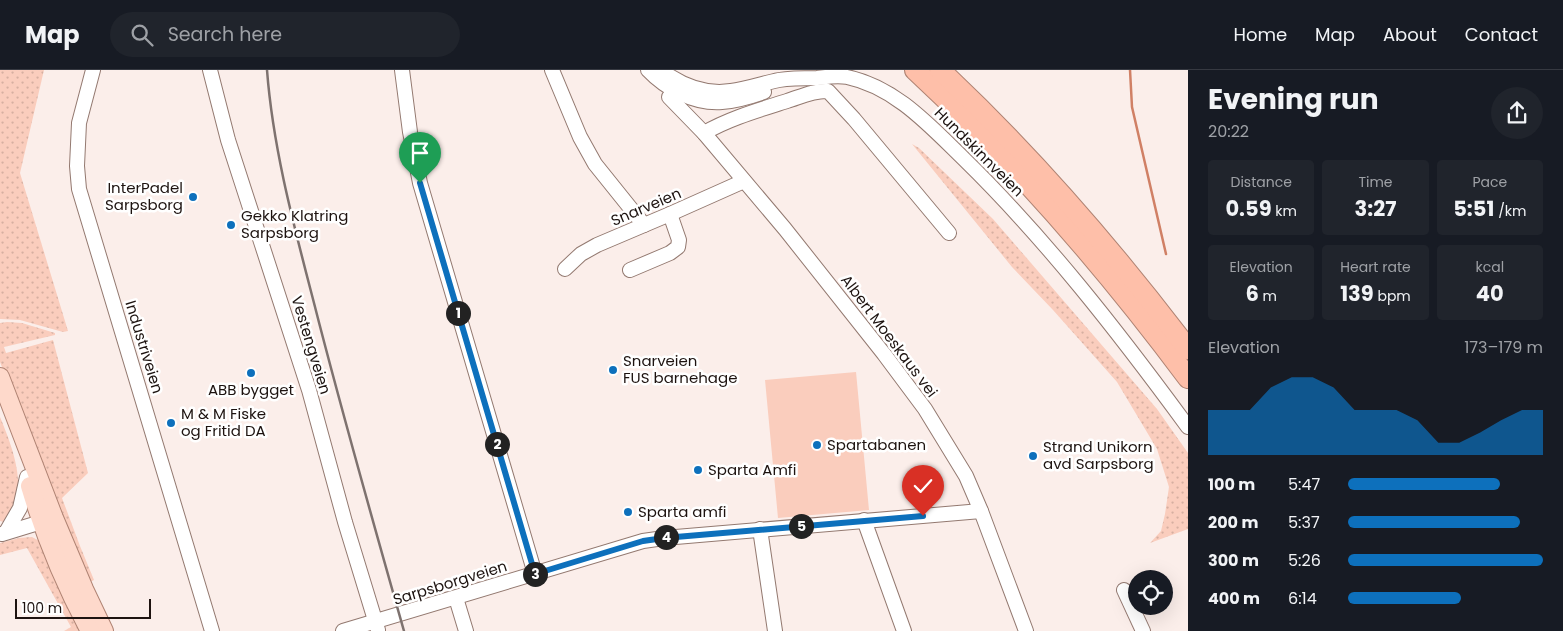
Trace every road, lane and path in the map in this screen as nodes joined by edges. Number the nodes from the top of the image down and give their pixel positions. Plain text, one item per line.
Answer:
1 (93, 70) edge
2 (210, 70) edge
3 (402, 70) edge
4 (552, 70) edge
5 (648, 70) edge
6 (661, 70) edge
7 (915, 70) edge
8 (940, 70) edge
9 (800, 79) junction
10 (669, 96) dead end
11 (704, 133) junction
12 (744, 181) junction
13 (670, 214) junction
14 (644, 225) junction
15 (949, 233) dead end
16 (565, 269) dead end
17 (630, 270) dead end
18 (1188, 349) edge
19 (0, 377) edge
20 (1188, 378) edge
21 (0, 398) edge
22 (1188, 427) edge
23 (27, 477) junction
24 (981, 510) junction
25 (48, 520) junction
26 (864, 520) junction
27 (760, 529) junction
28 (3, 533) edge
29 (535, 574) junction
30 (1124, 590) dead end
31 (456, 598) junction
32 (377, 627) edge
33 (90, 631) edge
34 (104, 631) edge
35 (212, 631) edge
36 (343, 631) edge
37 (466, 631) edge
38 (775, 631) edge
39 (904, 631) edge
40 (1026, 631) edge
41 (1143, 631) edge

1 - 35 street, Industriveien
2 - 32 street, Vestengveien
3 - 29 street
4 - 14 street
5 - 9 street
6 - 9 street, Hundskinnveien
7 - 20 highway
8 - 18 highway
9 - 22 street, Hundskinnveien
10 - 11 street, Albert Moeskaus vei
11 - 12 street, Albert Moeskaus vei
11 - 15 street
12 - 13 street, Snarveien
12 - 24 street, Albert Moeskaus vei
13 - 14 street, Snarveien
13 - 17 street
14 - 16 street, Snarveien
19 - 25 main road
21 - 23 main road
23 - 25 main road
23 - 28 street
24 - 26 street, Sarpsborgveien
24 - 40 street, Albert Moeskaus vei
25 - 28 street
25 - 33 main road
25 - 34 main road
26 - 27 street, Sarpsborgveien
26 - 39 street
27 - 29 street, Sarpsborgveien
27 - 38 street
29 - 31 street, Sarpsborgveien
30 - 41 street
31 - 32 street, Sarpsborgveien
31 - 37 street
32 - 36 street, Sarpsborgveien

